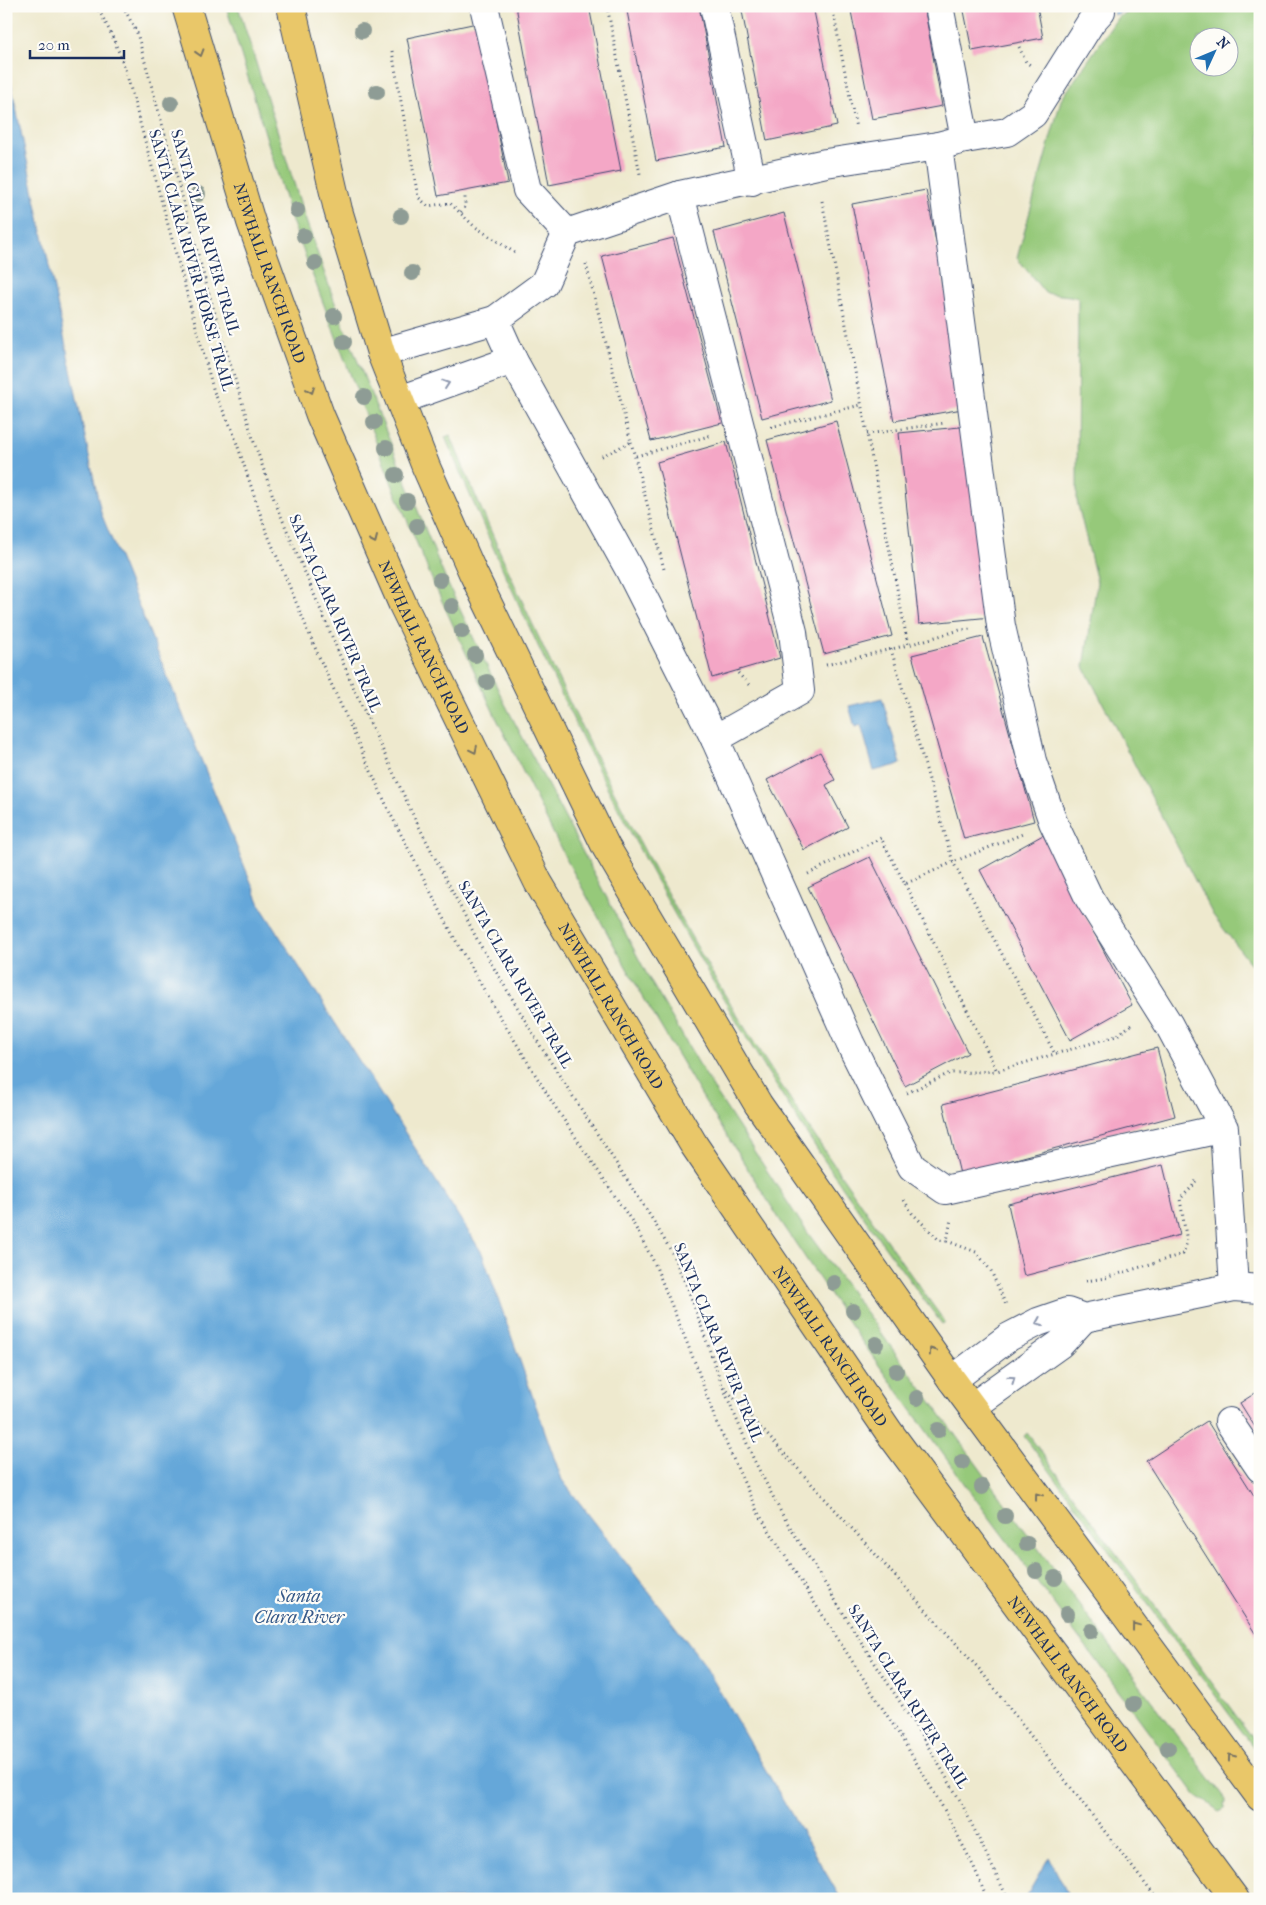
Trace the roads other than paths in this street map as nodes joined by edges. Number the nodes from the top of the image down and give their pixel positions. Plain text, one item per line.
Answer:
1 (186, 6) edge
2 (291, 6) edge
3 (484, 6) edge
4 (714, 6) edge
5 (939, 6) edge
6 (1102, 11) dead end
7 (964, 139) junction
8 (938, 146) junction
9 (752, 181) junction
10 (680, 195) junction
11 (567, 234) junction
12 (495, 320) junction
13 (381, 353) junction
14 (513, 360) junction
15 (400, 400) junction
16 (715, 739) junction
17 (1224, 1128) junction
18 (1247, 1288) edge
19 (1084, 1318) junction
20 (952, 1380) junction
21 (972, 1407) junction
22 (1229, 1422) dead end
23 (1260, 1468) edge
24 (1260, 1796) edge
25 (1235, 1899) edge

1 -> 25 main road, NEWHALL RANCH ROAD
2 - 13 main road
3 - 11 street
4 - 9 street
5 - 7 street
6 - 7 street
7 - 8 street
8 - 9 street
8 - 17 street
9 - 10 street
10 - 11 street
10 - 16 street
11 - 12 street
12 - 13 street
12 - 14 street
13 - 15 main road
15 -> 14 street
14 - 16 street
20 -> 15 main road
16 - 17 street
17 - 18 street
18 - 19 street
19 -> 20 street
21 -> 19 street
20 - 21 main road
24 -> 21 main road
22 - 23 street

